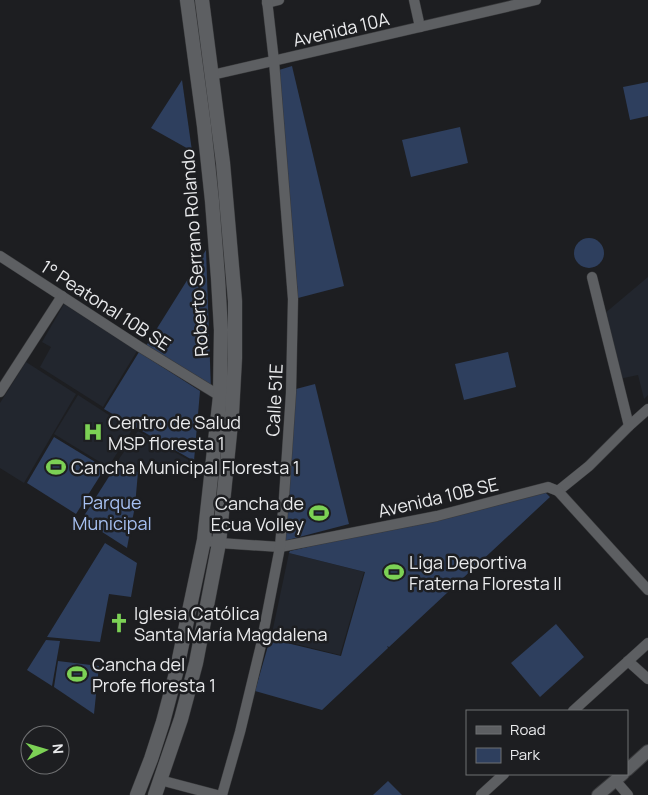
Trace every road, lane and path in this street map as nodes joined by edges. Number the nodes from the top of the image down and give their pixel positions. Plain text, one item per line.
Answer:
1 (186, 0) edge
2 (202, 0) edge
3 (279, 0) edge
4 (414, 0) edge
5 (536, 0) edge
6 (267, 1) edge
7 (420, 27) junction
8 (274, 61) junction
9 (212, 75) junction
10 (0, 256) edge
11 (592, 277) dead end
12 (62, 296) junction
13 (0, 392) edge
14 (220, 396) junction
15 (648, 409) edge
16 (629, 426) junction
17 (558, 491) junction
18 (204, 540) junction
19 (219, 543) junction
20 (280, 547) junction
21 (648, 590) edge
22 (648, 644) edge
23 (628, 661) junction
24 (648, 679) edge
25 (574, 710) edge
26 (648, 751) edge
27 (628, 769) edge
28 (503, 775) edge
29 (619, 777) edge
30 (160, 780) junction
31 (137, 795) edge
32 (154, 795) edge
33 (217, 795) edge
34 (222, 795) edge
35 (481, 795) edge
36 (598, 795) edge
37 (628, 795) edge

1 - 14 main road, Roberto Serrano Rolando
2 - 9 main road, Roberto Serrano Rolando
3 - 6 street
4 - 7 street
5 - 7 street, Avenida 10A
6 - 8 street, Calle 51E
7 - 8 street, Avenida 10A
8 - 9 street, Avenida 10A
8 - 20 street, Calle 51E
9 - 19 main road, Roberto Serrano Rolando
10 - 12 street, 1° Peatonal 10B SE
11 - 16 street
12 - 13 street
12 - 14 street, 1° Peatonal 10B SE
14 - 18 main road, Roberto Serrano Rolando
15 - 16 street
16 - 17 street
17 - 20 street, Avenida 10B SE
17 - 21 street
18 - 19 street, Avenida 10B SE
18 - 31 main road, Roberto Serrano Rolando
19 - 20 street, Avenida 10B SE
19 - 30 main road, Roberto Serrano Rolando
20 - 34 street, Calle 51E
22 - 23 street
23 - 24 street
23 - 25 street
26 - 27 street
28 - 35 street
29 - 36 street
29 - 37 street
30 - 32 main road, Roberto Serrano Rolando
30 - 33 street

